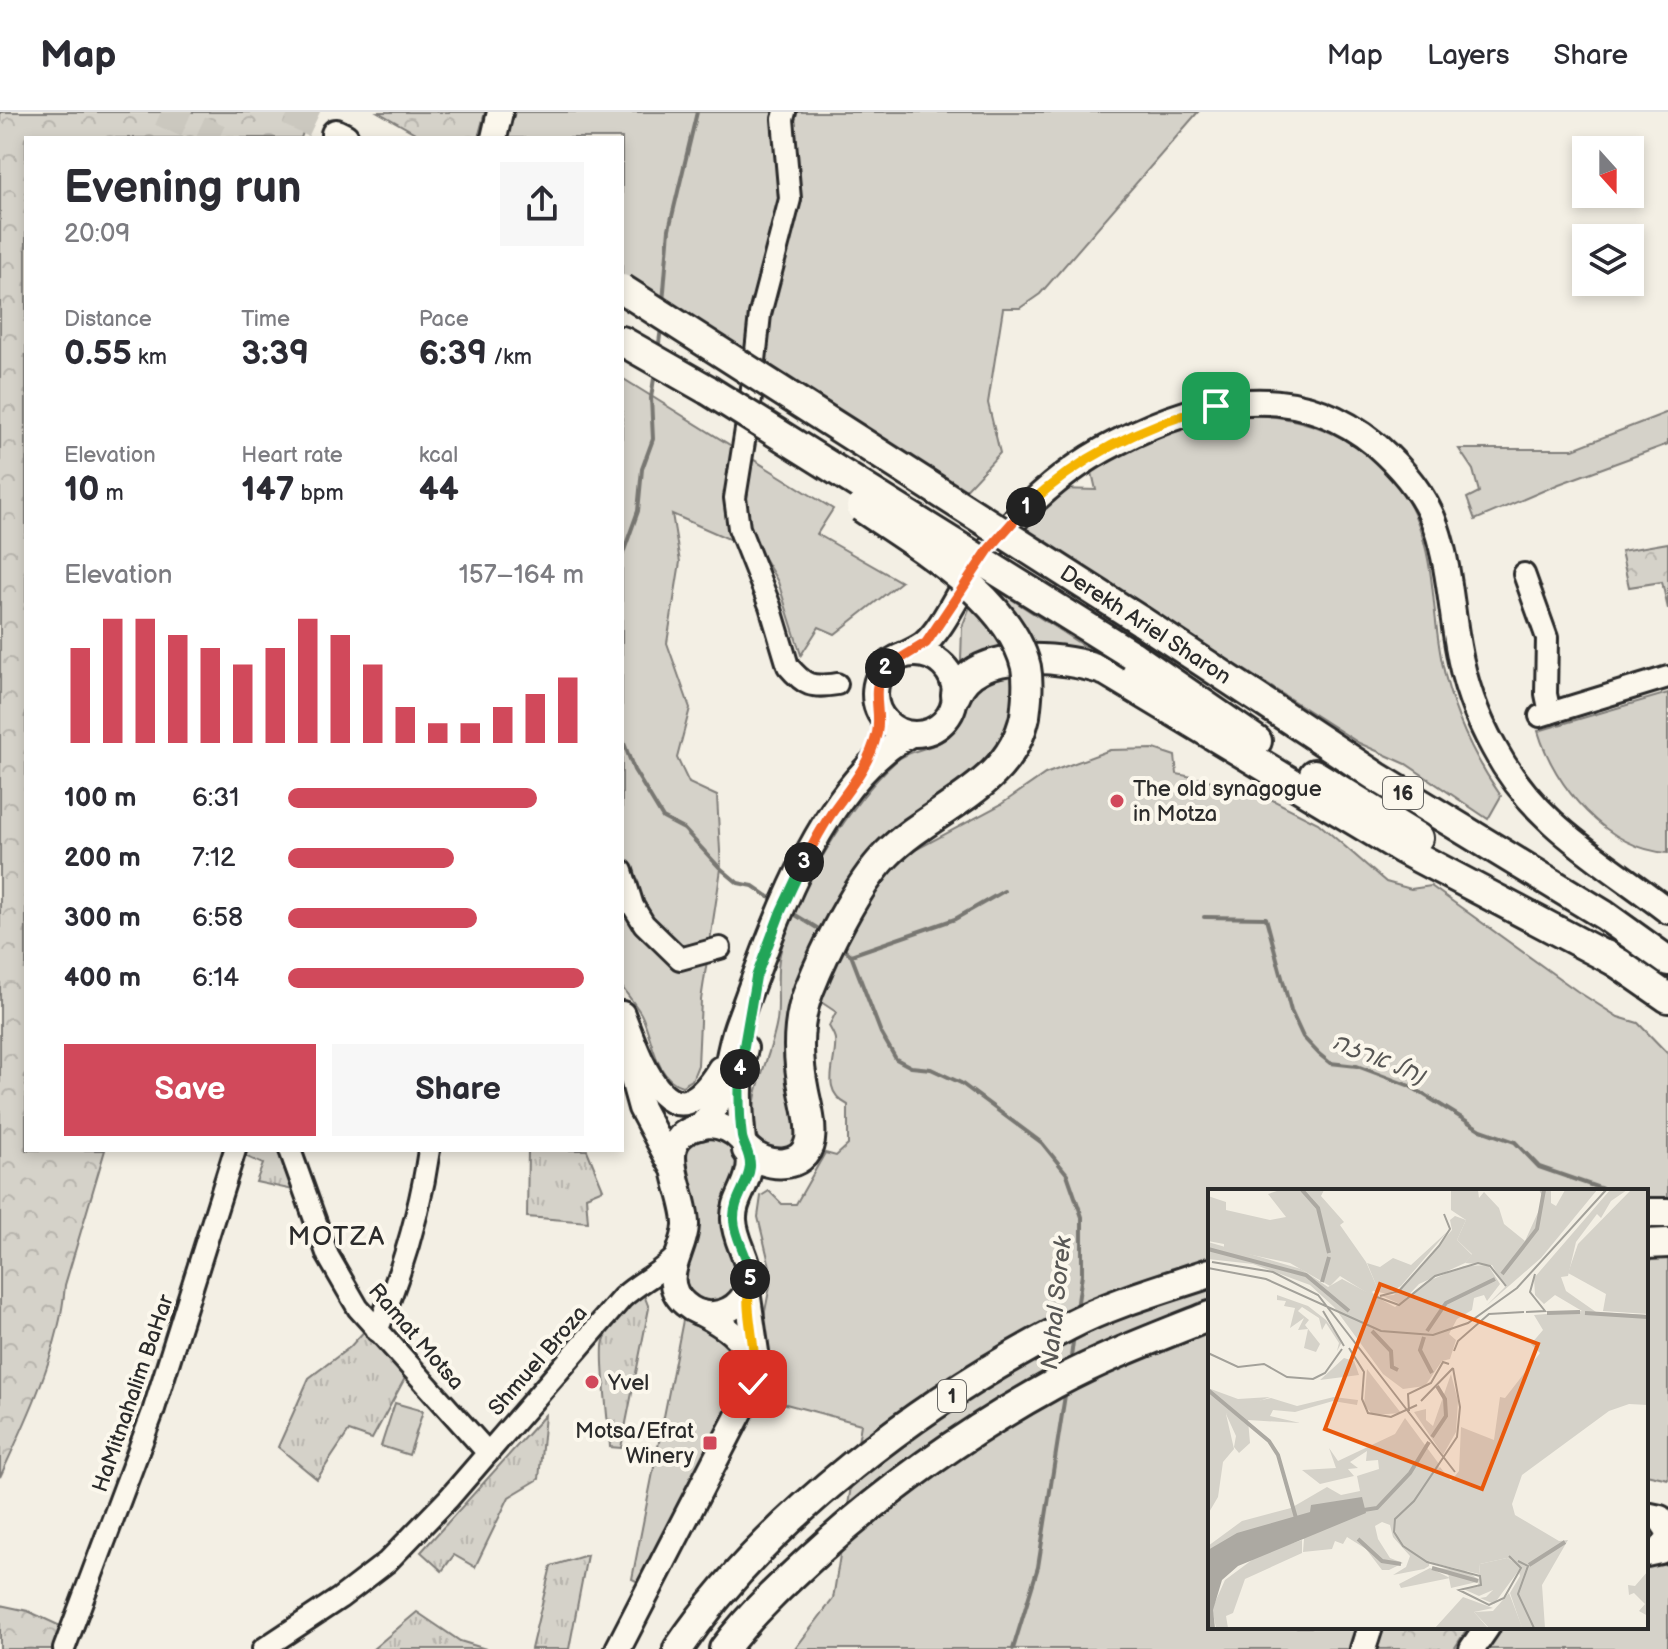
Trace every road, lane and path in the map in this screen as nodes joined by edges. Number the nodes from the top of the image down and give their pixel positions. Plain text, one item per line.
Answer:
1 (500, 112) edge
2 (785, 112) edge
3 (494, 136) edge
4 (624, 290) edge
5 (624, 342) edge
6 (708, 390) junction
7 (1524, 574) dead end
8 (970, 576) junction
9 (902, 656) junction
10 (1668, 677) edge
11 (951, 682) junction
12 (837, 684) dead end
13 (879, 712) junction
14 (911, 734) junction
15 (858, 779) junction
16 (624, 877) edge
17 (1663, 906) edge
18 (720, 948) dead end
19 (1668, 961) edge
20 (1620, 964) junction
21 (760, 968) junction
22 (1668, 998) edge
23 (624, 1023) edge
24 (629, 1047) edge
25 (728, 1056) junction
26 (698, 1127) junction
27 (745, 1146) junction
28 (234, 1152) edge
29 (291, 1152) edge
30 (429, 1152) edge
31 (672, 1166) junction
32 (1668, 1243) edge
33 (1648, 1244) edge
34 (678, 1254) junction
35 (1208, 1274) edge
36 (747, 1291) junction
37 (622, 1298) junction
38 (691, 1306) junction
39 (1208, 1317) edge
40 (377, 1331) junction
41 (755, 1372) junction
42 (488, 1453) junction
43 (1658, 1523) edge
44 (1648, 1554) edge
45 (1369, 1629) edge
46 (1486, 1629) edge
47 (64, 1649) edge
48 (263, 1649) edge
49 (618, 1649) edge
50 (678, 1649) edge
51 (724, 1649) edge
52 (1363, 1649) edge
53 (1472, 1649) edge

1 - 3 main road
2 - 12 street
4 - 19 highway, Derekh Ariel Sharon / 16, bridge
5 - 6 highway, Derekh Ariel Sharon / 16
6 - 20 highway, Derekh Ariel Sharon / 16, bridge
6 - 27 highway, bridge
7 - 10 street
8 - 9 main road
8 - 11 main road
8 - 17 main road
9 - 11 main road
9 - 13 main road
11 - 14 main road
11 - 20 highway
13 - 14 main road
13 - 15 main road
14 - 15 main road
15 - 21 main road
16 - 18 street
20 - 22 highway, Derekh Ariel Sharon / 16
21 - 25 main road
21 - 27 main road
23 - 24 main road
24 - 25 main road
24 - 26 main road
24 - 31 main road
25 - 26 main road
26 - 27 main road
26 - 31 main road
27 - 36 main road
28 - 47 street, HaMitnahalim BaHar
29 - 40 street, Ramat Motsa
30 - 40 street
31 - 34 main road
32 - 33 highway
34 - 37 street, Shmuel Broza
34 - 38 main road
35 - 50 highway, 1
36 - 38 main road
36 - 41 main road
37 - 38 street
37 - 42 street, Shmuel Broza
38 - 41 main road
39 - 51 highway, 1
40 - 42 street, Ramat Motsa
41 - 49 main road
42 - 48 street, Shmuel Broza
43 - 44 main road
45 - 52 main road
46 - 53 main road

